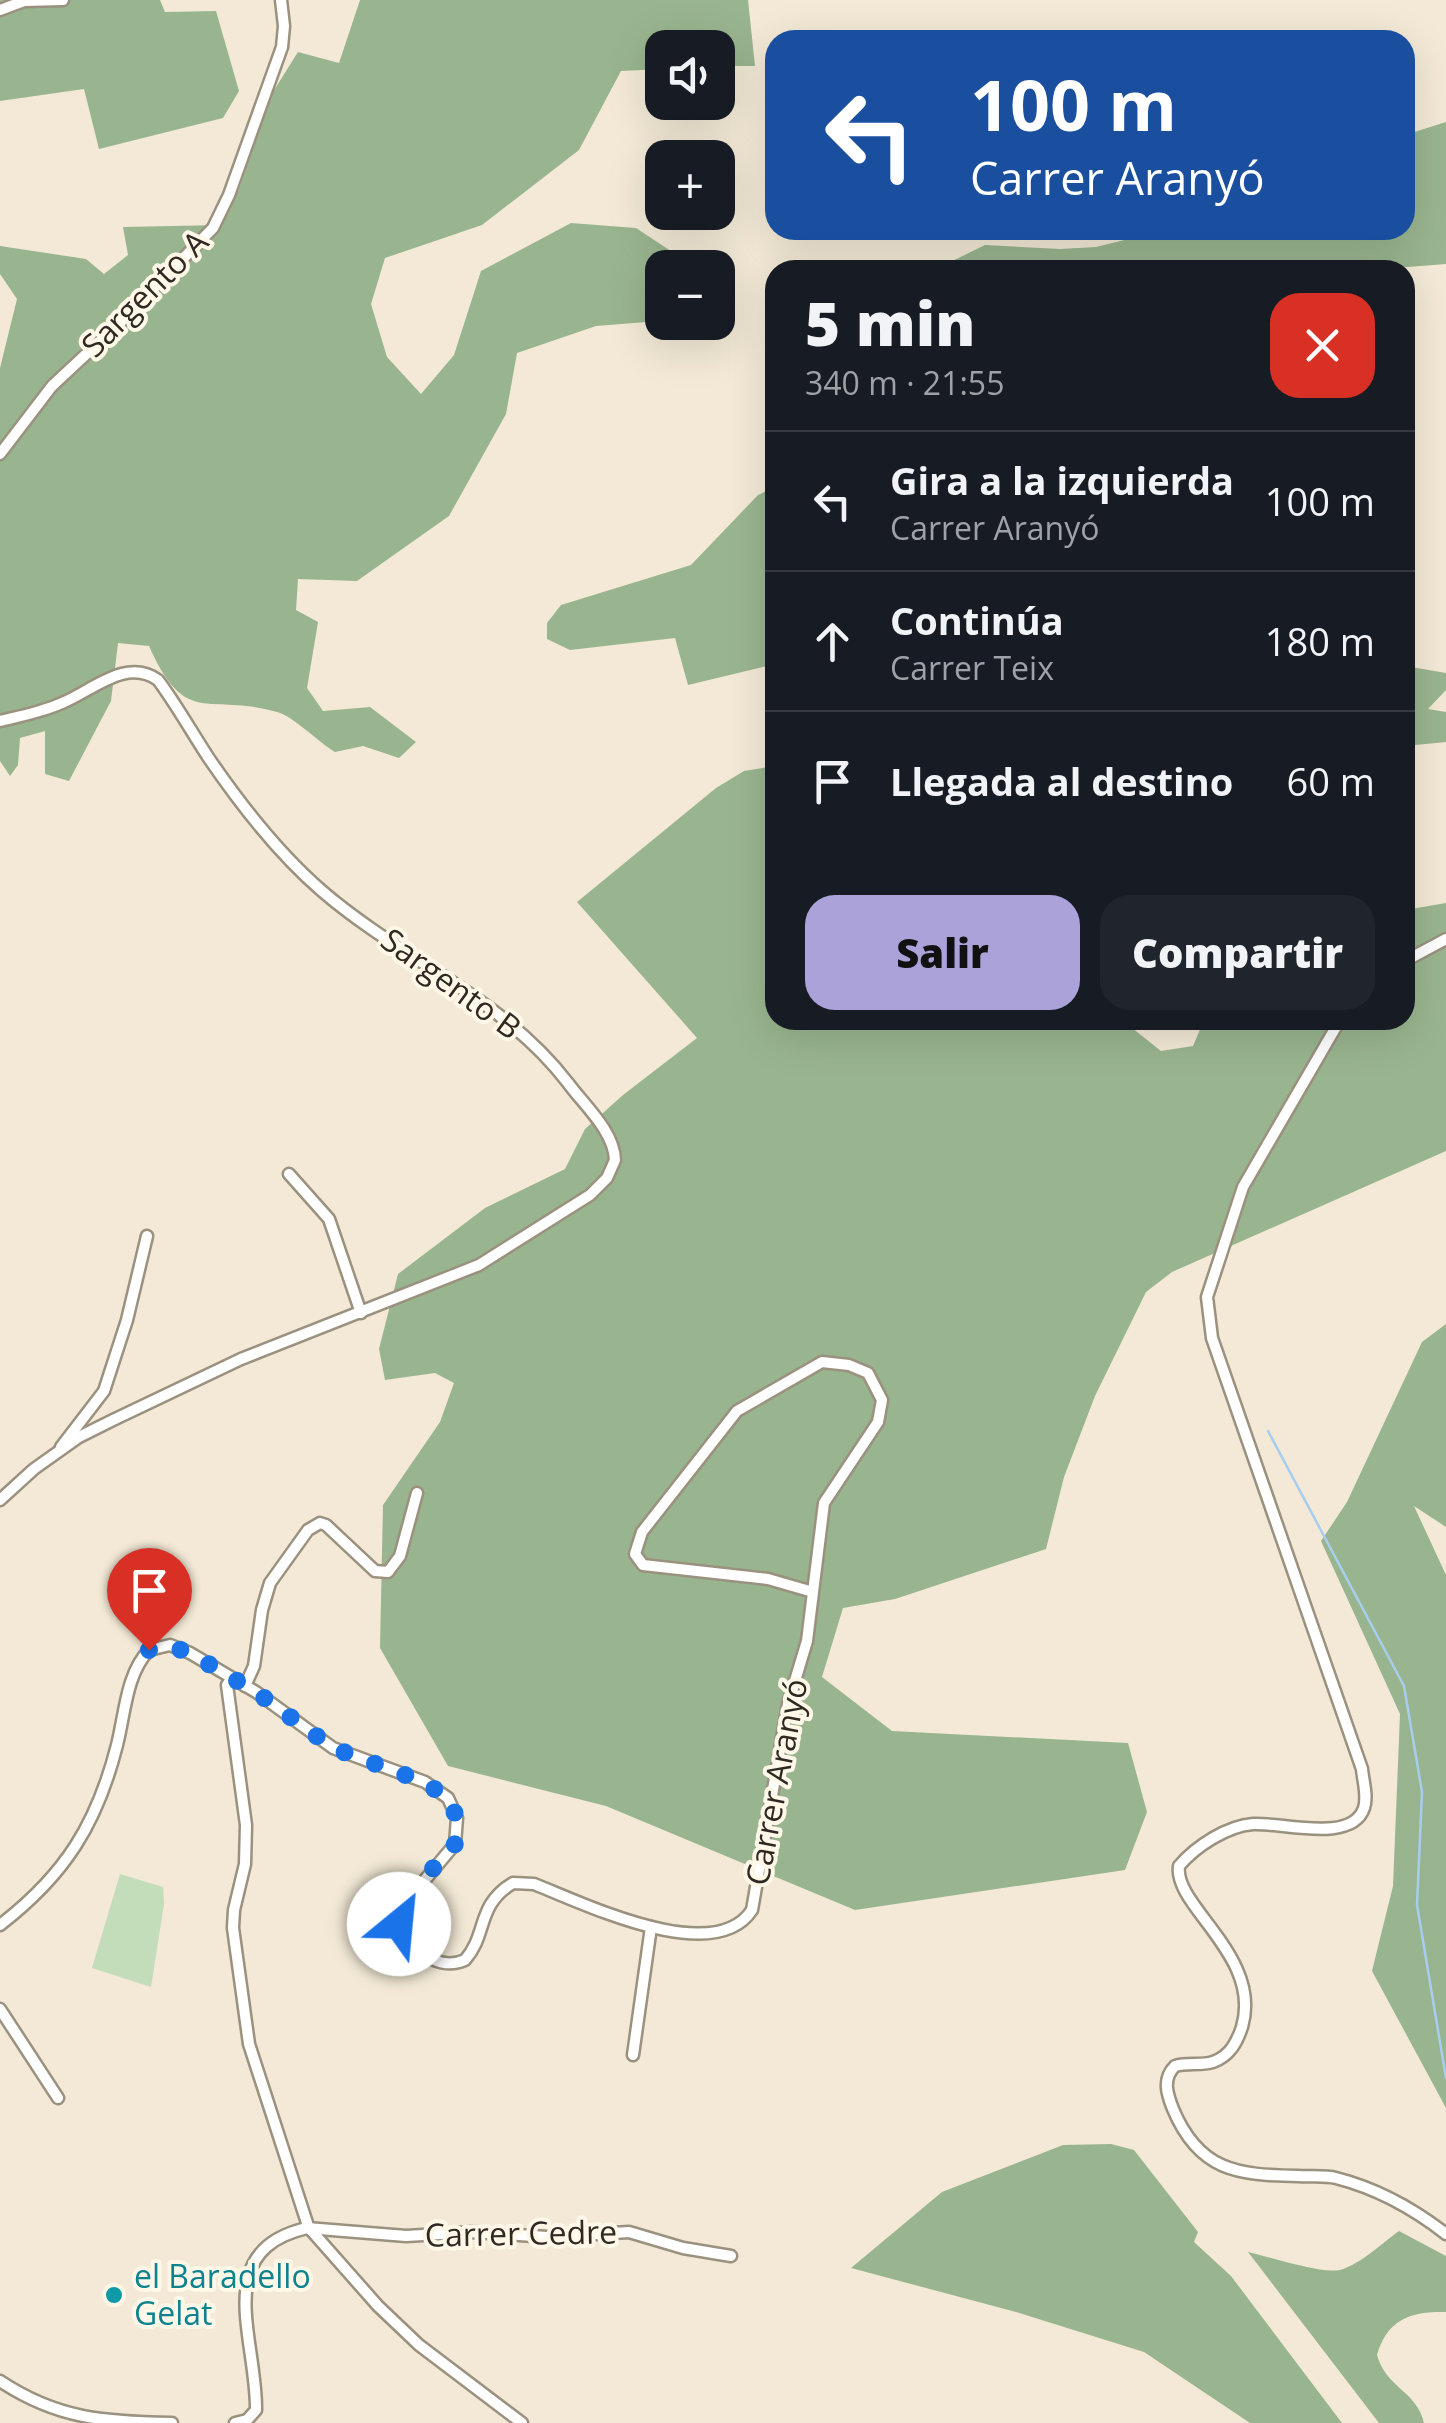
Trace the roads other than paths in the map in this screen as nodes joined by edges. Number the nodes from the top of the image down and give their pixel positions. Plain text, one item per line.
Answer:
1 (62, 0) edge
2 (280, 0) edge
3 (0, 10) edge
4 (0, 454) edge
5 (0, 721) edge
6 (1446, 938) edge
7 (1415, 955) edge
8 (1334, 1030) edge
9 (290, 1174) dead end
10 (147, 1236) dead end
11 (360, 1313) junction
12 (57, 1452) junction
13 (417, 1493) dead end
14 (0, 1500) edge
15 (813, 1592) junction
16 (226, 1677) junction
17 (245, 1686) junction
18 (0, 1924) edge
19 (652, 1927) junction
20 (0, 2009) edge
21 (632, 2055) dead end
22 (58, 2098) dead end
23 (309, 2228) junction
24 (1446, 2234) edge
25 (731, 2256) dead end
26 (0, 2381) edge
27 (115, 2422) edge
28 (244, 2422) edge
29 (172, 2423) edge
30 (522, 2423) edge

1 - 3 street
2 - 4 street, Sargento A
5 - 11 street, Sargento B
6 - 7 street
8 - 24 street
9 - 11 street
10 - 12 street
11 - 12 street, Sargento B
12 - 14 street, Sargento B
13 - 17 street
15 - 15 street, Carrer Aranyó
15 - 19 street, Carrer Aranyó
16 - 17 street, Carrer Aranyó
16 - 18 street, Carrer Aranyó
16 - 23 street
17 - 19 street, Carrer Aranyó
19 - 21 street
20 - 22 street
23 - 25 street, Carrer Cedre
23 - 28 street
23 - 30 street
26 - 27 street
27 - 29 street

